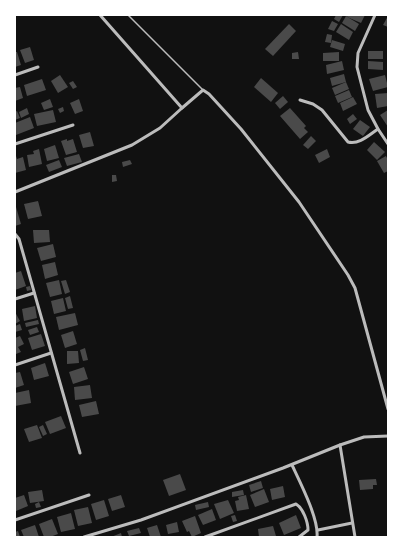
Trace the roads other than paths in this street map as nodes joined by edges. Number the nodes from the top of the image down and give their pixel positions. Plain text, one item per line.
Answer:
1 (100, 15) edge
2 (128, 15) edge
3 (375, 15) edge
4 (38, 67) dead end
5 (15, 75) edge
6 (203, 90) junction
7 (300, 100) dead end
8 (182, 108) junction
9 (73, 125) dead end
10 (378, 130) junction
11 (15, 144) edge
12 (388, 144) edge
13 (15, 192) edge
14 (15, 234) edge
15 (34, 292) junction
16 (15, 299) edge
17 (51, 353) junction
18 (15, 365) edge
19 (388, 409) edge
20 (388, 436) edge
21 (340, 445) junction
22 (80, 453) dead end
23 (292, 465) junction
24 (89, 495) dead end
25 (15, 520) edge
26 (352, 523) junction
27 (318, 530) junction
28 (84, 537) edge
29 (205, 537) edge
30 (299, 537) edge
31 (317, 537) edge
32 (355, 537) edge

1 - 8 street
2 - 6 lane
3 - 10 street
4 - 5 street
6 - 8 street
6 - 19 street
7 - 10 street
8 - 13 street
9 - 11 street
10 - 12 street
14 - 15 street
15 - 16 street
15 - 17 street
17 - 18 street
17 - 22 street
20 - 21 street
21 - 23 street
21 - 26 street
23 - 27 street
23 - 28 street
24 - 25 street
26 - 27 street
26 - 32 street
27 - 31 street
29 - 30 street

